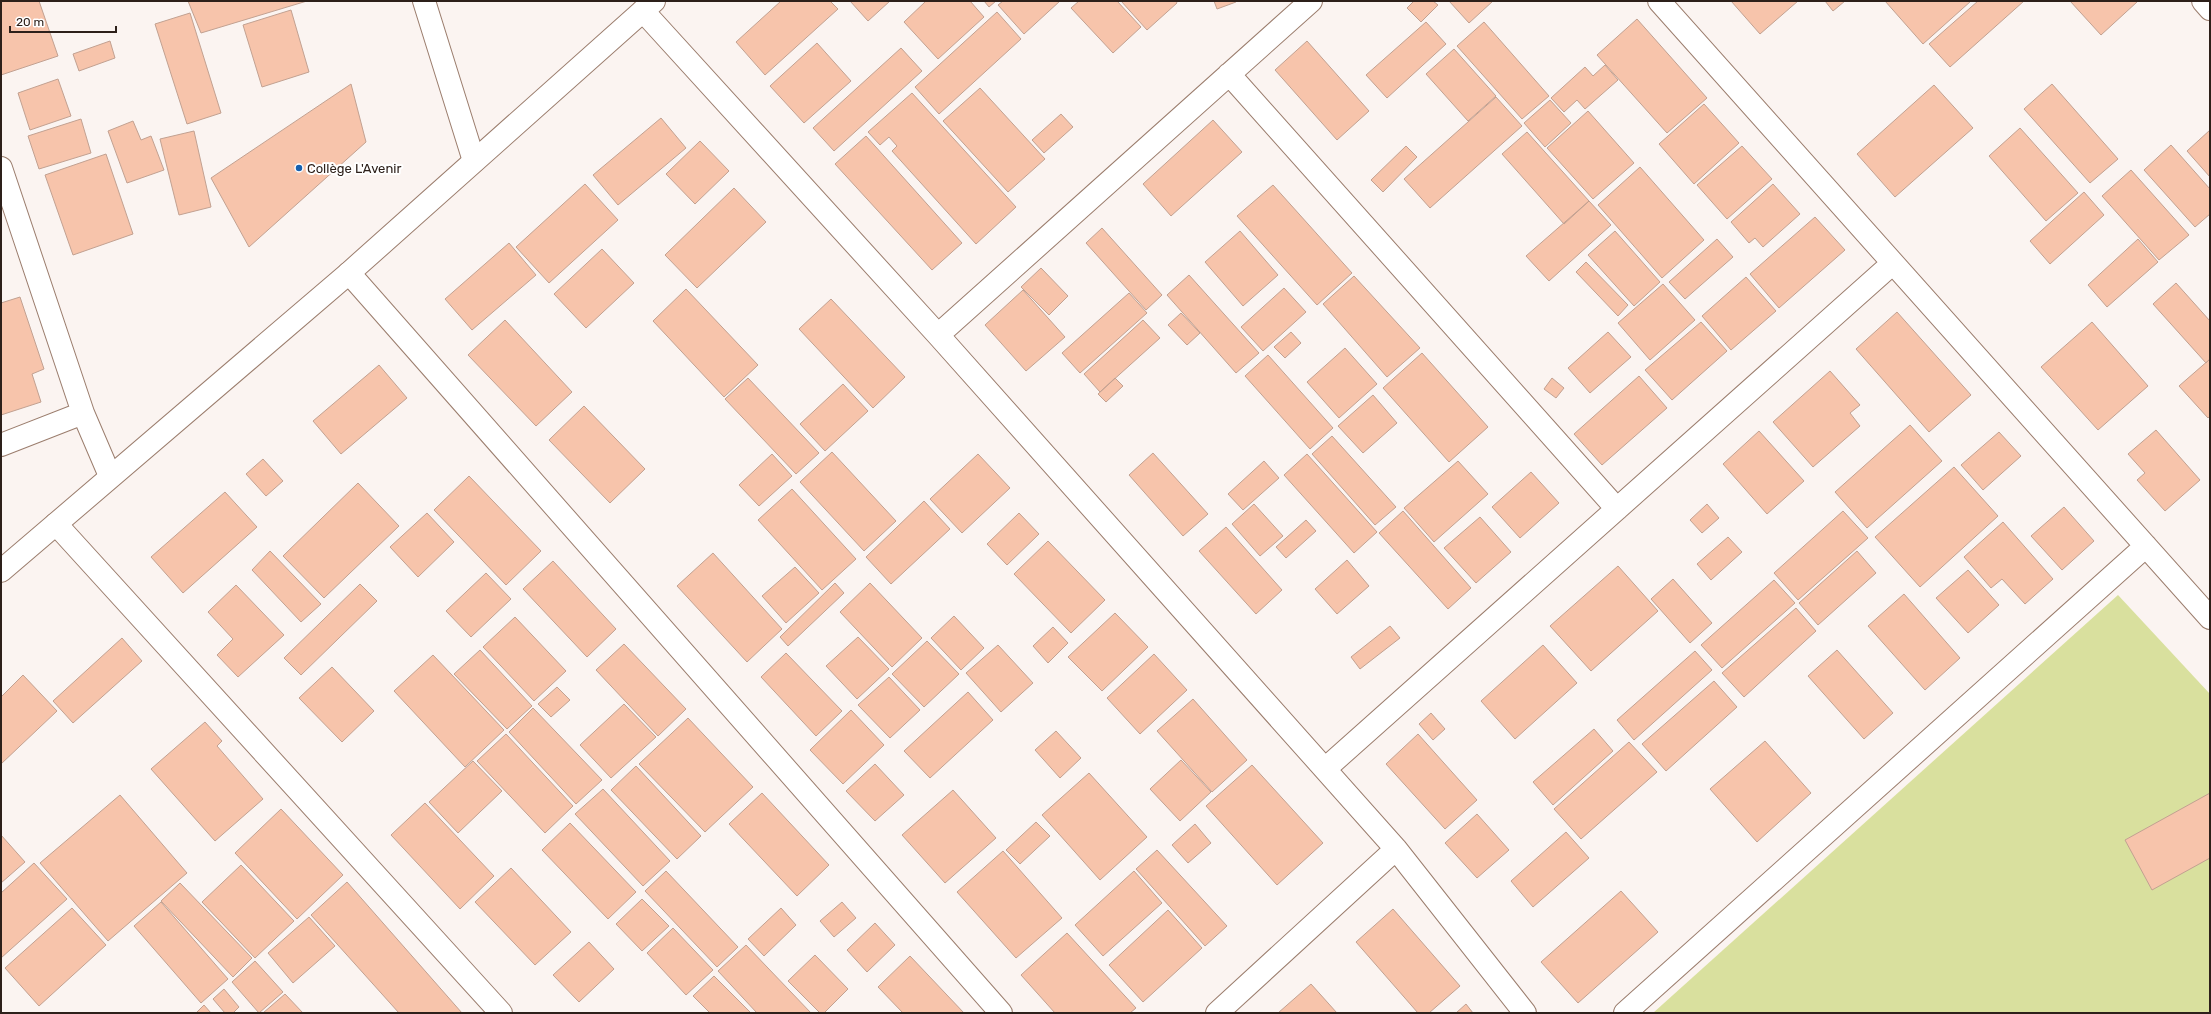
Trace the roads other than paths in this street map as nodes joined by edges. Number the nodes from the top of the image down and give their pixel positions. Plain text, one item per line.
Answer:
1 (424, 1) edge
2 (1311, 1) edge
3 (1659, 1) edge
4 (2203, 1) edge
5 (649, 6) edge
6 (2210, 9) edge
7 (1229, 74) junction
8 (474, 161) junction
9 (1, 168) edge
10 (1893, 263) junction
11 (349, 273) junction
12 (938, 335) junction
13 (83, 413) junction
14 (1, 445) edge
15 (110, 476) junction
16 (1617, 509) junction
17 (56, 524) junction
18 (2146, 546) junction
19 (1, 571) edge
20 (2210, 618) edge
21 (1325, 770) junction
22 (1396, 849) junction
23 (501, 1013) edge
24 (1001, 1013) edge
25 (1217, 1013) edge
26 (1526, 1013) edge
27 (1625, 1013) edge

1 - 8 street
2 - 7 street
3 - 10 street
4 - 6 street
5 - 8 street
5 - 12 street
7 - 12 street
7 - 16 street
8 - 11 street
9 - 13 street
10 - 16 street
10 - 18 street
11 - 15 street
11 - 24 street
12 - 21 street
13 - 14 street
13 - 15 street
15 - 17 street
16 - 21 street
17 - 19 street
17 - 23 street
18 - 20 street
18 - 27 street
21 - 22 street
22 - 25 street
22 - 26 street

